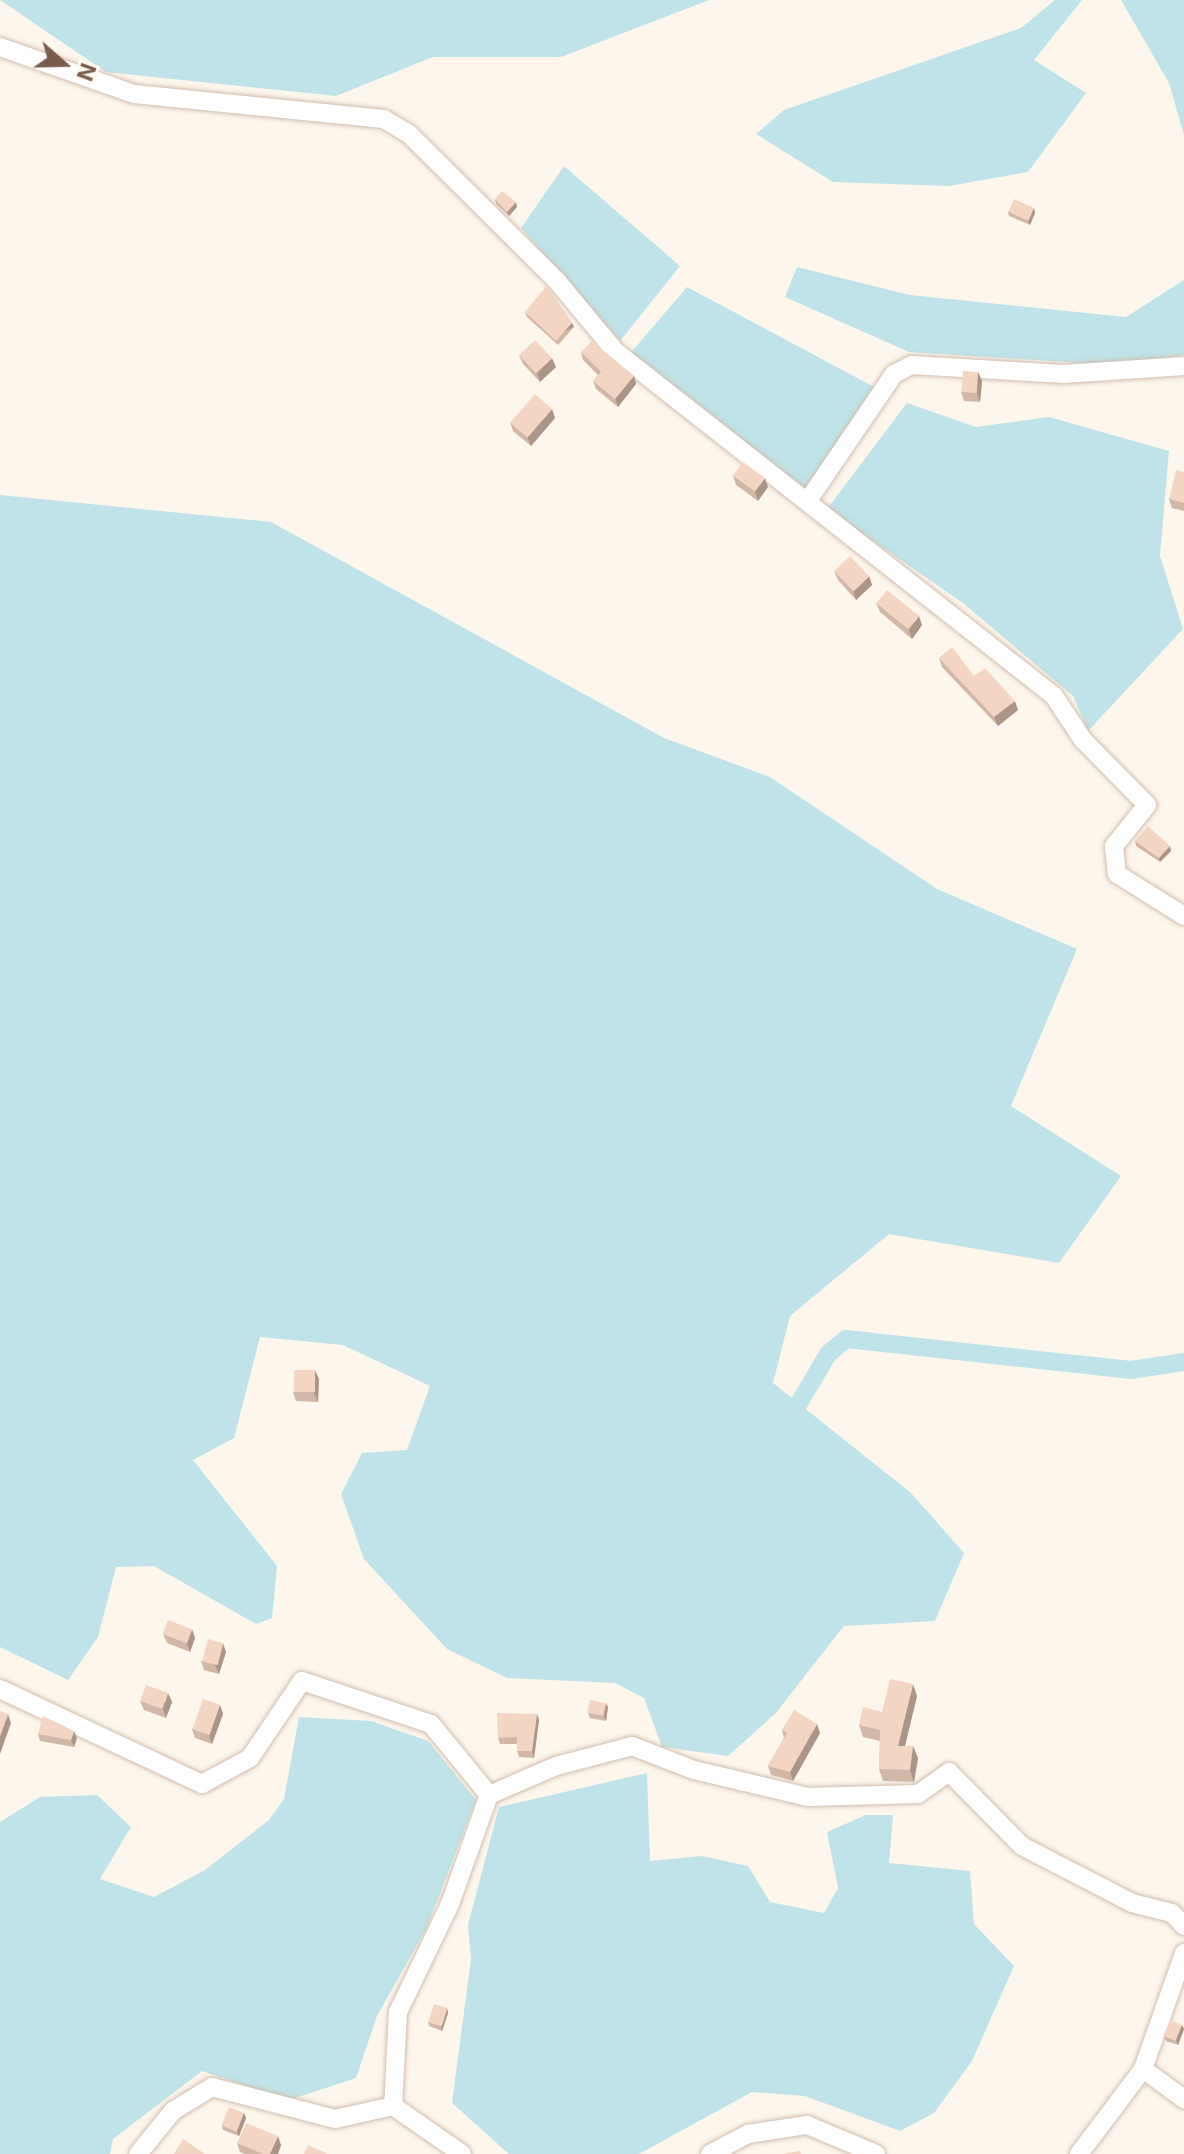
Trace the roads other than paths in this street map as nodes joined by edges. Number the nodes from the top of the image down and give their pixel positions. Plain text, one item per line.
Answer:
1 (0, 47) edge
2 (1184, 366) edge
3 (809, 499) junction
4 (1184, 916) edge
5 (0, 1689) edge
6 (489, 1795) junction
7 (1184, 1926) edge
8 (1184, 1953) edge
9 (1143, 2069) junction
10 (1184, 2099) edge
11 (393, 2106) junction
12 (138, 2154) edge
13 (462, 2154) edge
14 (710, 2154) edge
15 (876, 2154) edge
16 (1079, 2154) edge

1 - 3 street
2 - 3 street
3 - 4 street
5 - 6 street
6 - 7 street
6 - 11 street
8 - 9 street
9 - 10 street
9 - 16 street
11 - 12 street
11 - 13 street
14 - 15 street

